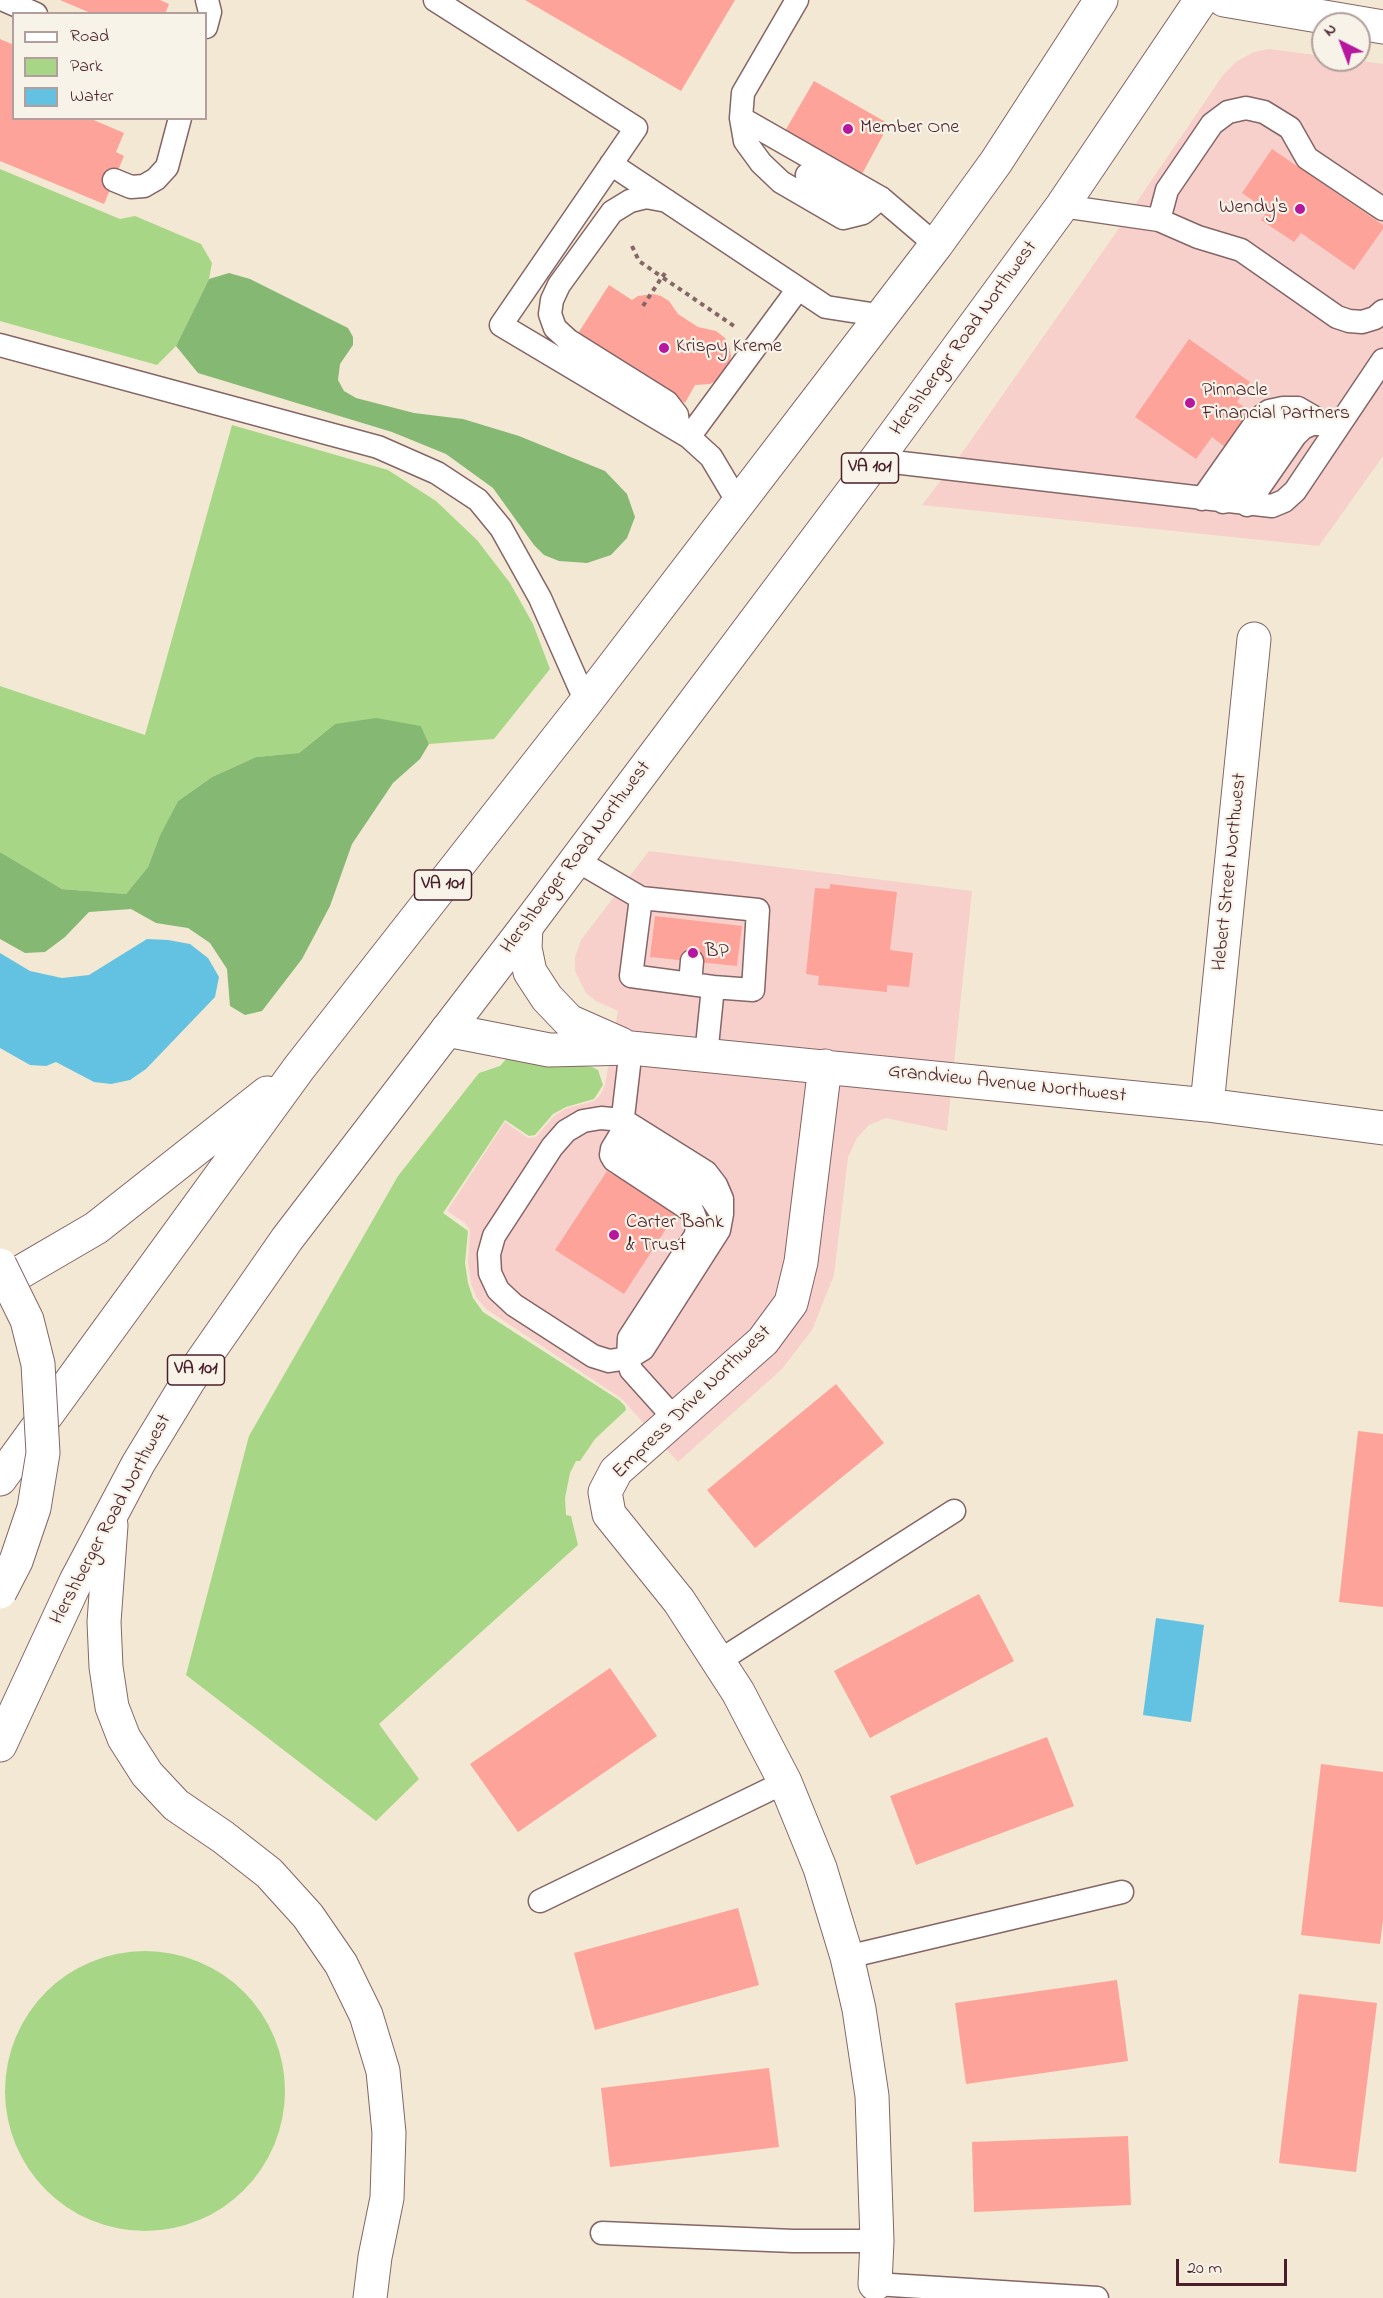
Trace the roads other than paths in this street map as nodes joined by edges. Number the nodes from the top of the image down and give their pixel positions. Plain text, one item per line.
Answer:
1 (4, 0) edge
2 (207, 0) edge
3 (435, 0) edge
4 (797, 0) edge
5 (1101, 0) edge
6 (1201, 0) edge
7 (1224, 0) edge
8 (31, 12) edge
9 (207, 23) edge
10 (1383, 27) edge
11 (741, 118) junction
12 (179, 120) edge
13 (611, 164) junction
14 (114, 180) dead end
15 (881, 198) junction
16 (667, 201) junction
17 (1062, 206) junction
18 (1383, 209) edge
19 (1159, 220) junction
20 (936, 245) junction
21 (798, 289) junction
22 (1383, 311) edge
23 (884, 316) junction
24 (0, 345) edge
25 (1383, 360) edge
26 (1324, 423) junction
27 (684, 434) junction
28 (876, 460) junction
29 (1213, 501) junction
30 (739, 504) junction
31 (1247, 505) junction
32 (1254, 639) dead end
33 (586, 702) junction
34 (576, 860) junction
35 (641, 898) junction
36 (526, 927) junction
37 (692, 961) dead end
38 (690, 984) junction
39 (713, 987) junction
40 (447, 1030) junction
41 (631, 1048) junction
42 (706, 1056) junction
43 (825, 1066) junction
44 (299, 1068) junction
45 (1207, 1106) junction
46 (622, 1127) junction
47 (1383, 1128) edge
48 (0, 1265) edge
49 (0, 1284) edge
50 (628, 1358) junction
51 (675, 1419) junction
52 (0, 1479) edge
53 (954, 1511) dead end
54 (112, 1512) junction
55 (0, 1592) edge
56 (719, 1661) junction
57 (0, 1744) edge
58 (785, 1782) junction
59 (1122, 1892) dead end
60 (540, 1900) dead end
61 (847, 1958) junction
62 (602, 2233) dead end
63 (877, 2241) junction
64 (875, 2284) joint
65 (370, 2298) edge
66 (1097, 2298) edge

1 - 8 lane
2 - 9 lane
3 - 13 lane
4 - 11 lane
5 - 20 main road, VA 101
6 - 17 main road, Hershberger Road Northwest / VA 101
7 - 10 main road
11 - 15 lane
11 - 15 lane
12 - 14 lane
13 - 16 lane
13 - 27 lane
15 - 20 lane
16 - 21 lane
16 - 27 lane
17 - 19 lane
17 - 28 main road, Hershberger Road Northwest / VA 101
18 - 19 lane
19 - 22 lane
20 - 23 main road, VA 101
21 - 23 lane
21 - 27 lane
23 - 30 main road, VA 101
24 - 33 lane
25 - 26 lane
26 - 29 lane
26 - 31 lane
26 - 31 lane
27 - 30 lane
28 - 29 lane
28 - 34 main road, Hershberger Road Northwest / VA 101
29 - 31 lane
30 - 33 main road, VA 101
32 - 45 main road, Hebert Street Northwest
33 - 44 main road, VA 101
34 - 35 lane
34 - 36 main road, Hershberger Road Northwest / VA 101
35 - 38 lane
35 - 39 lane
36 - 40 main road, Hershberger Road Northwest / VA 101
36 - 41 main road, Grandview Avenue Northwest
37 - 38 lane
38 - 39 lane
39 - 42 lane
40 - 41 main road, Grandview Avenue Northwest
40 - 54 main road, Hershberger Road Northwest / VA 101
41 - 42 main road, Grandview Avenue Northwest
41 - 46 lane
42 - 43 main road, Grandview Avenue Northwest
43 - 45 main road, Grandview Avenue Northwest
43 - 51 main road, Empress Drive Northwest
44 - 49 main road
44 - 52 main road, VA 101
45 - 47 main road, Grandview Avenue Northwest
46 - 50 lane
46 - 50 lane
46 - 50 lane
48 - 55 main road, bridge
50 - 51 lane
51 - 56 main road, Empress Drive Northwest
53 - 56 lane
54 - 57 main road, Hershberger Road Northwest / VA 101
54 - 65 main road
56 - 58 main road, Empress Drive Northwest
58 - 60 lane
58 - 61 main road, Empress Drive Northwest
59 - 61 lane
61 - 63 main road, Empress Drive Northwest
62 - 63 lane
63 - 64 main road, Empress Drive Northwest
64 - 66 lane, Empress Drive Northwest

